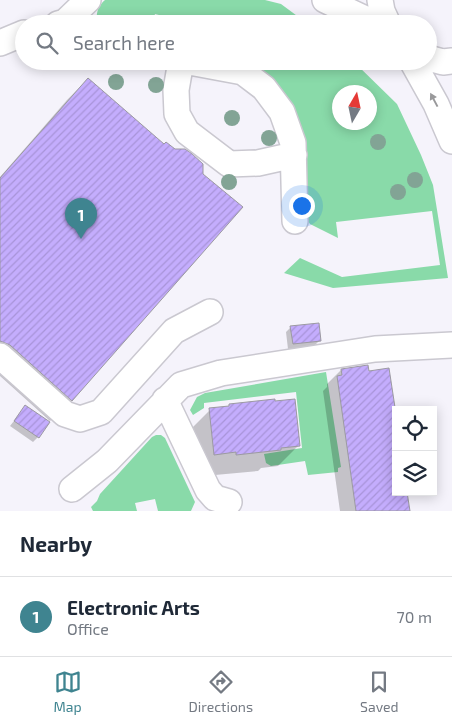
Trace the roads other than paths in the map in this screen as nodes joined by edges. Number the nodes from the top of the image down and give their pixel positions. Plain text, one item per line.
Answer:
1 (325, 0) edge
2 (380, 0) edge
3 (357, 15) edge
4 (384, 15) edge
5 (15, 37) edge
6 (0, 43) edge
7 (437, 60) edge
8 (452, 61) edge
9 (180, 70) edge
10 (232, 70) edge
11 (417, 70) edge
12 (452, 141) edge
13 (294, 155) junction
14 (295, 221) dead end
15 (210, 312) dead end
16 (452, 345) edge
17 (0, 356) edge
18 (165, 400) junction
19 (72, 489) dead end
20 (229, 502) dead end

1 - 3 street
2 - 4 street
5 - 6 street
7 - 8 street
9 - 13 street
10 - 13 street
12 -> 11 street
13 - 14 street
15 - 17 street
16 - 18 street
18 - 19 street
18 - 20 street

